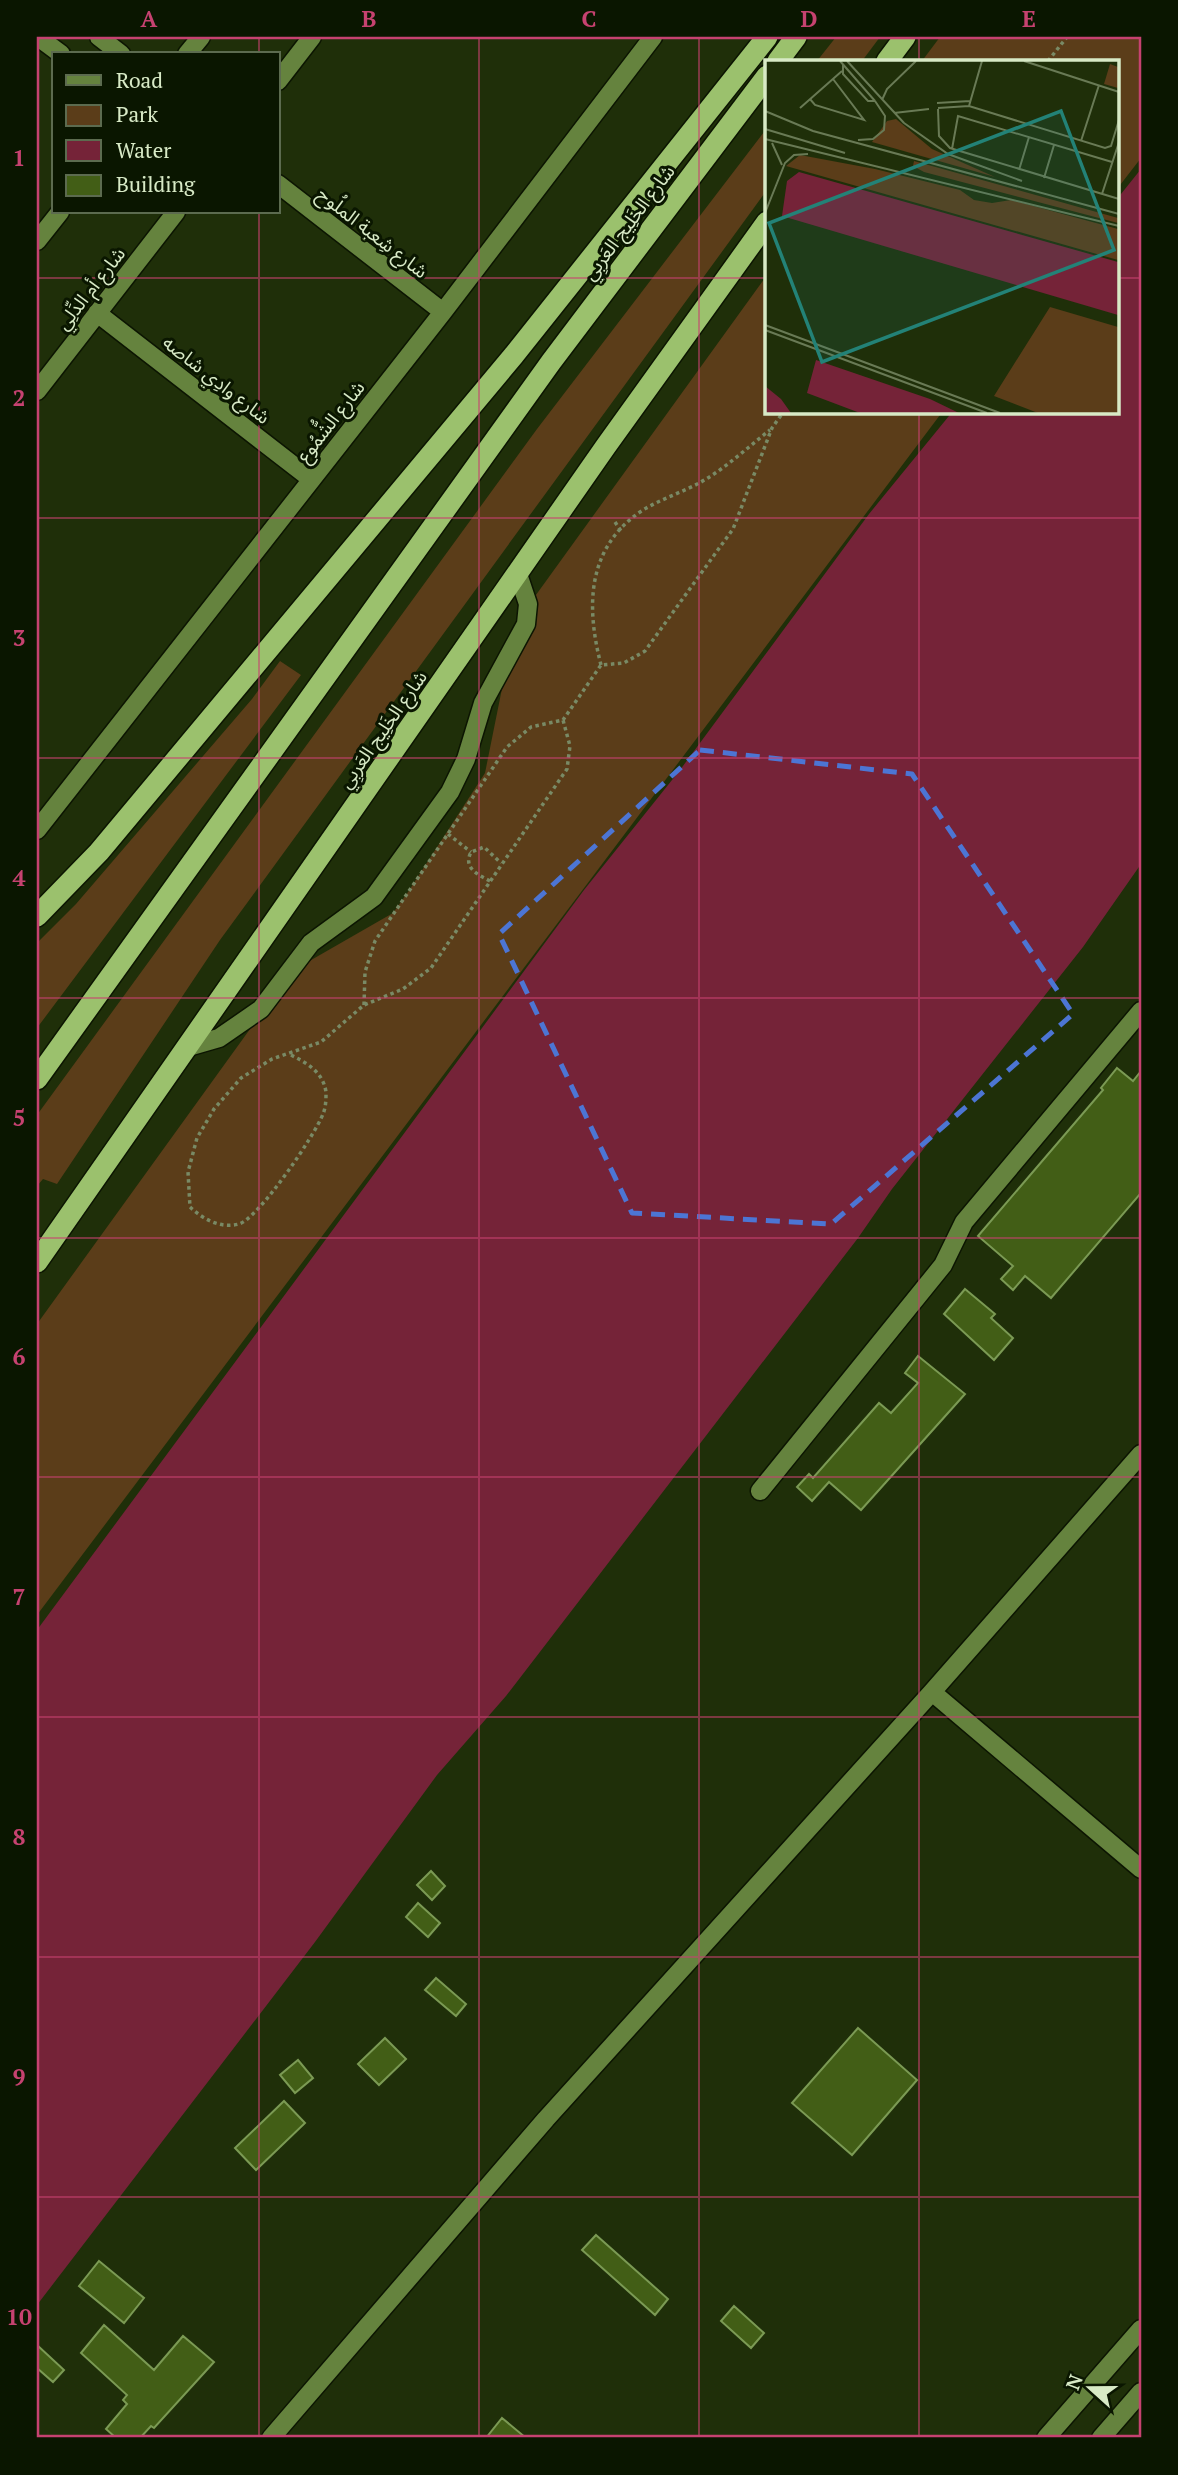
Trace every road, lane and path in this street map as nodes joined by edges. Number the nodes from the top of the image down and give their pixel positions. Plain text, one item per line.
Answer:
1 (38, 37) edge
2 (99, 37) edge
3 (201, 37) edge
4 (312, 37) edge
5 (653, 37) edge
6 (766, 37) edge
7 (796, 37) edge
8 (905, 37) edge
9 (1067, 37) edge
10 (58, 52) edge
11 (118, 52) edge
12 (189, 52) edge
13 (779, 60) edge
14 (888, 60) edge
15 (1049, 60) edge
16 (280, 78) edge
17 (765, 79) edge
18 (280, 186) edge
19 (58, 214) edge
20 (174, 214) edge
21 (765, 225) edge
22 (37, 241) edge
23 (443, 312) junction
24 (97, 313) junction
25 (37, 391) edge
26 (783, 413) edge
27 (772, 428) junction
28 (311, 478) junction
29 (615, 522) dead end
30 (621, 531) junction
31 (517, 574) junction
32 (601, 666) junction
33 (563, 720) junction
34 (429, 821) junction
35 (37, 830) edge
36 (447, 834) junction
37 (471, 852) junction
38 (502, 863) junction
39 (490, 881) junction
40 (37, 916) edge
41 (364, 1005) junction
42 (1141, 1011) edge
43 (188, 1047) junction
44 (291, 1055) junction
45 (37, 1079) edge
46 (37, 1262) edge
47 (1141, 1454) edge
48 (760, 1491) dead end
49 (932, 1692) junction
50 (1141, 1869) edge
51 (1141, 2329) edge
52 (1141, 2392) edge
53 (271, 2438) edge
54 (1046, 2438) edge
55 (1101, 2438) edge

1 - 10 street
2 - 11 street
3 - 12 street
4 - 16 street
5 - 23 street, شارع الشُّمُوع
6 - 40 highway
7 - 13 highway
8 - 14 highway
9 - 15 path
17 - 45 highway, شارع الخَلِيج العَربِي
18 - 23 street, شارع شِعبة الملُوح
19 - 22 street
20 - 24 street, شارع أم الدِّلِي
21 - 31 highway, شارع الخَلِيج العَربِي
23 - 28 street, شارع الشُّمُوع
24 - 25 street, شارع أم الدِّلِي
24 - 28 street, شارع وادِي شاصه
26 - 27 path
27 - 30 path
27 - 32 path
28 - 35 street, شارع الشُّمُوع
29 - 30 path
30 - 32 path
31 - 34 street
31 - 43 highway, شارع الخَلِيج العَربِي
32 - 33 path
33 - 36 path
33 - 38 path
34 - 36 path
34 - 43 street
36 - 37 path
36 - 41 path
37 - 38 path
37 - 39 path
38 - 39 path
39 - 41 path
41 - 44 path
42 - 48 street
43 - 46 highway, شارع الخَلِيج العَربِي
44 - 44 path
47 - 49 street
49 - 50 street
49 - 53 street
51 - 54 street
52 - 55 street

